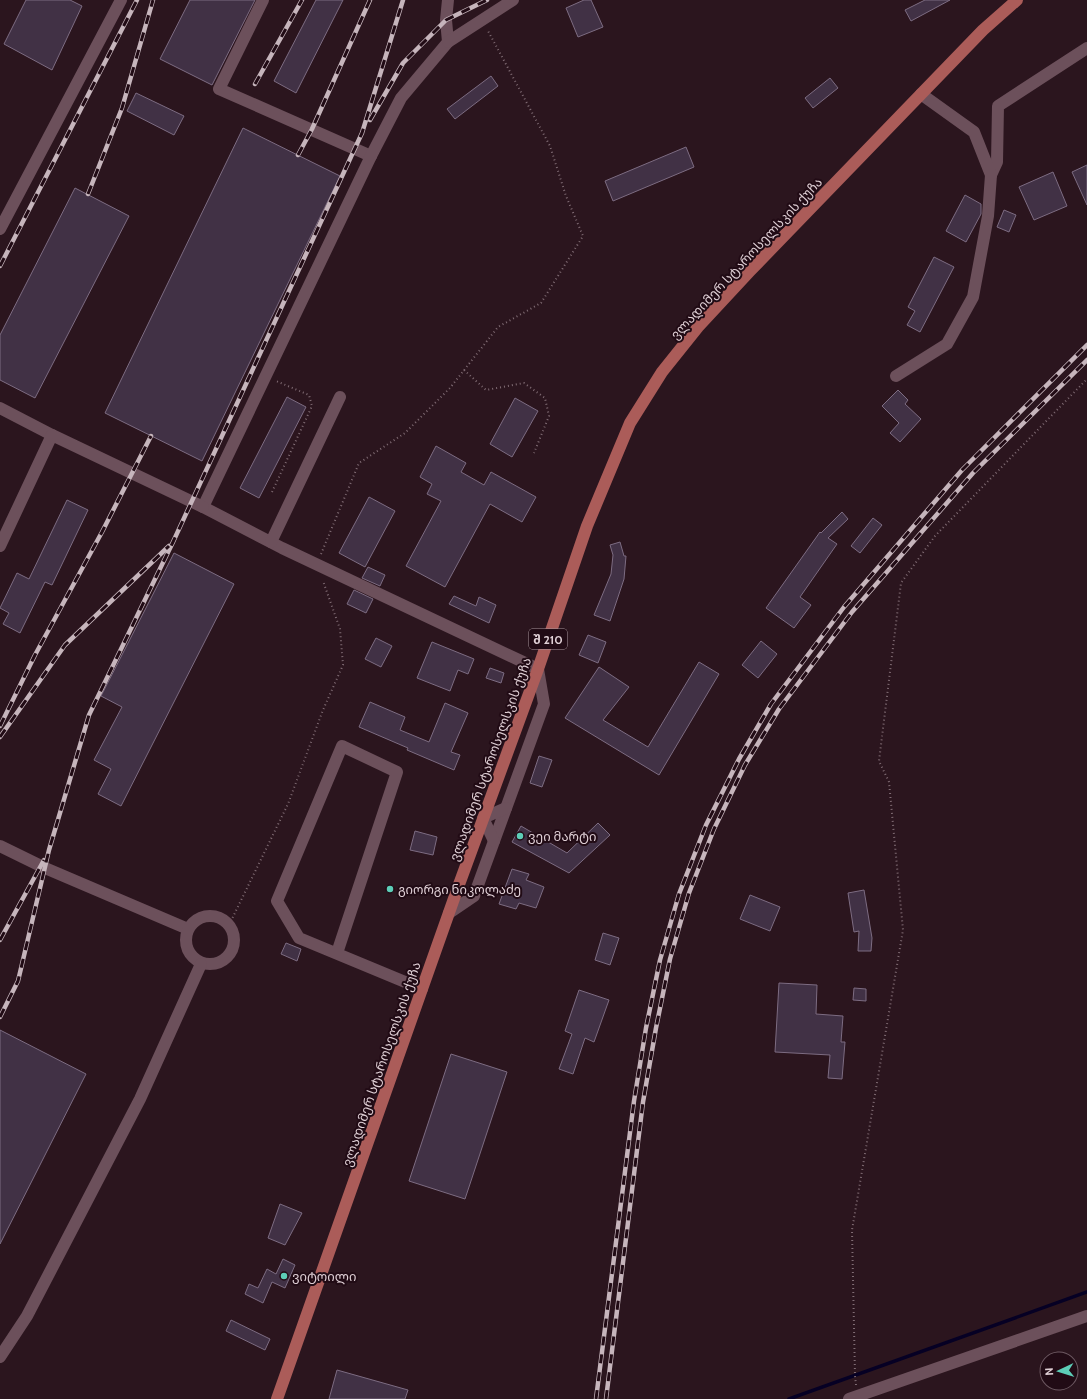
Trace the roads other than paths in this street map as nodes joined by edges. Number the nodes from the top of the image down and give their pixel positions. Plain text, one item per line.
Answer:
1 (122, 0) edge
2 (263, 0) edge
3 (448, 0) edge
4 (513, 0) edge
5 (1017, 0) edge
6 (448, 42) junction
7 (1087, 48) edge
8 (921, 94) junction
9 (371, 156) junction
10 (991, 175) junction
11 (0, 229) edge
12 (896, 376) dead end
13 (340, 397) dead end
14 (0, 408) edge
15 (52, 436) junction
16 (203, 507) junction
17 (271, 542) junction
18 (0, 546) edge
19 (538, 669) junction
20 (506, 808) junction
21 (483, 818) junction
22 (494, 841) junction
23 (0, 846) edge
24 (449, 913) junction
25 (188, 929) junction
26 (337, 953) junction
27 (201, 964) junction
28 (422, 989) junction
29 (1087, 1316) edge
30 (0, 1357) edge
31 (853, 1397) edge
32 (277, 1399) edge

1 - 11 street
2 - 9 street
3 - 6 street
4 - 6 street
5 - 8 main road, ვლადიმერ სტაროსელსკის ქუჩა / შ 210
6 - 9 street
7 - 10 street
8 - 10 street
8 - 19 main road, ვლადიმერ სტაროსელსკის ქუჩა / შ 210
9 - 16 street
10 - 12 street
13 - 17 street
14 - 15 street
15 - 16 street
15 - 18 street
16 - 17 street
17 - 19 street
19 - 20 street
19 - 21 main road, ვლადიმერ სტაროსელსკის ქუჩა / შ 210
20 - 21 street
20 - 22 street
21 - 22 street
21 - 24 main road, ვლადიმერ სტაროსელსკის ქუჩა / შ 210
22 - 24 street
23 - 25 street
24 - 28 main road, ვლადიმერ სტაროსელსკის ქუჩა / შ 210
25 - 27 street
25 - 27 street
26 - 26 street
26 - 28 street
27 - 30 street
28 - 32 main road, ვლადიმერ სტაროსელსკის ქუჩა / შ 210
29 - 31 street

